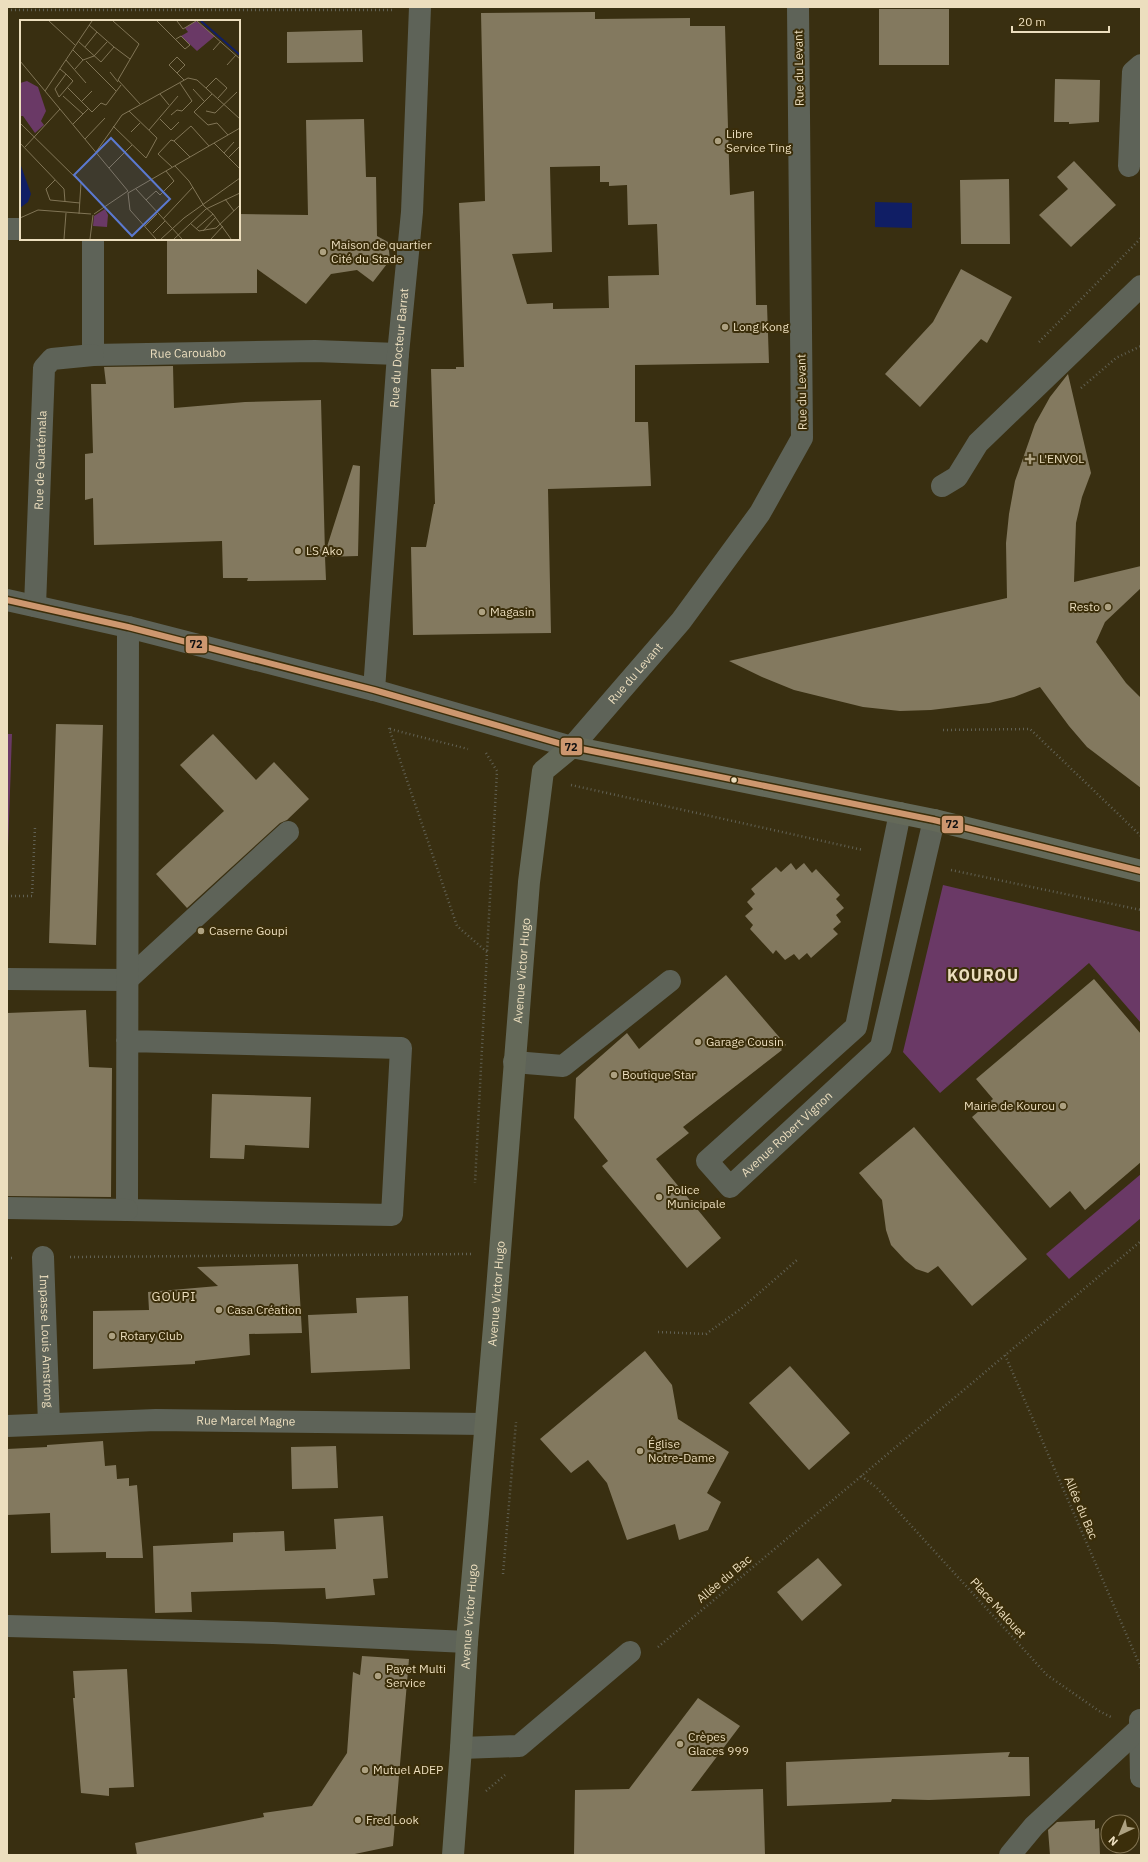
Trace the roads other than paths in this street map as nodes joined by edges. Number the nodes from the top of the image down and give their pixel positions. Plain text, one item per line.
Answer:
1 (798, 7) edge
2 (420, 9) edge
3 (1141, 65) edge
4 (1129, 166) dead end
5 (7, 229) edge
6 (20, 229) edge
7 (93, 240) edge
8 (1141, 286) edge
9 (398, 354) junction
10 (93, 355) junction
11 (942, 486) dead end
12 (7, 600) edge
13 (34, 606) junction
14 (128, 627) junction
15 (374, 690) junction
16 (572, 747) junction
17 (900, 813) junction
18 (934, 820) junction
19 (288, 832) dead end
20 (1141, 871) edge
21 (7, 979) edge
22 (127, 980) junction
23 (670, 981) dead end
24 (127, 1041) junction
25 (514, 1062) junction
26 (7, 1208) edge
27 (128, 1210) junction
28 (43, 1257) dead end
29 (49, 1424) junction
30 (485, 1424) junction
31 (7, 1426) edge
32 (7, 1626) edge
33 (467, 1642) junction
34 (630, 1652) dead end
35 (1140, 1723) edge
36 (462, 1748) junction
37 (1141, 1777) edge
38 (453, 1855) edge
39 (1010, 1855) edge

1 - 16 street, Rue du Levant
2 - 9 street, Rue du Docteur Barrat
3 - 4 street
5 - 6 street
7 - 10 street
8 - 11 street
9 - 10 street, Rue Carouabo
9 - 15 street, Rue du Docteur Barrat
10 - 13 street, Rue de Guatémala
12 - 13 street
13 - 14 street
14 - 15 street
14 - 22 street
15 - 16 street
16 - 17 main road
16 - 25 main road, Avenue Victor Hugo
17 - 18 main road
17 - 18 street, Avenue Robert Vignon
18 - 20 main road
19 - 22 street
21 - 22 street
22 - 24 street
23 - 25 street
24 - 27 street
24 - 27 street
25 - 30 main road, Avenue Victor Hugo
26 - 27 street
28 - 29 street, Impasse Louis Amstrong
29 - 30 street, Rue Marcel Magne
29 - 31 street, Rue Marcel Magne
30 - 33 main road, Avenue Victor Hugo
32 - 33 street
33 - 36 main road, Avenue Victor Hugo
34 - 36 street
35 - 37 street
35 - 39 street
36 - 38 main road, Avenue Victor Hugo

